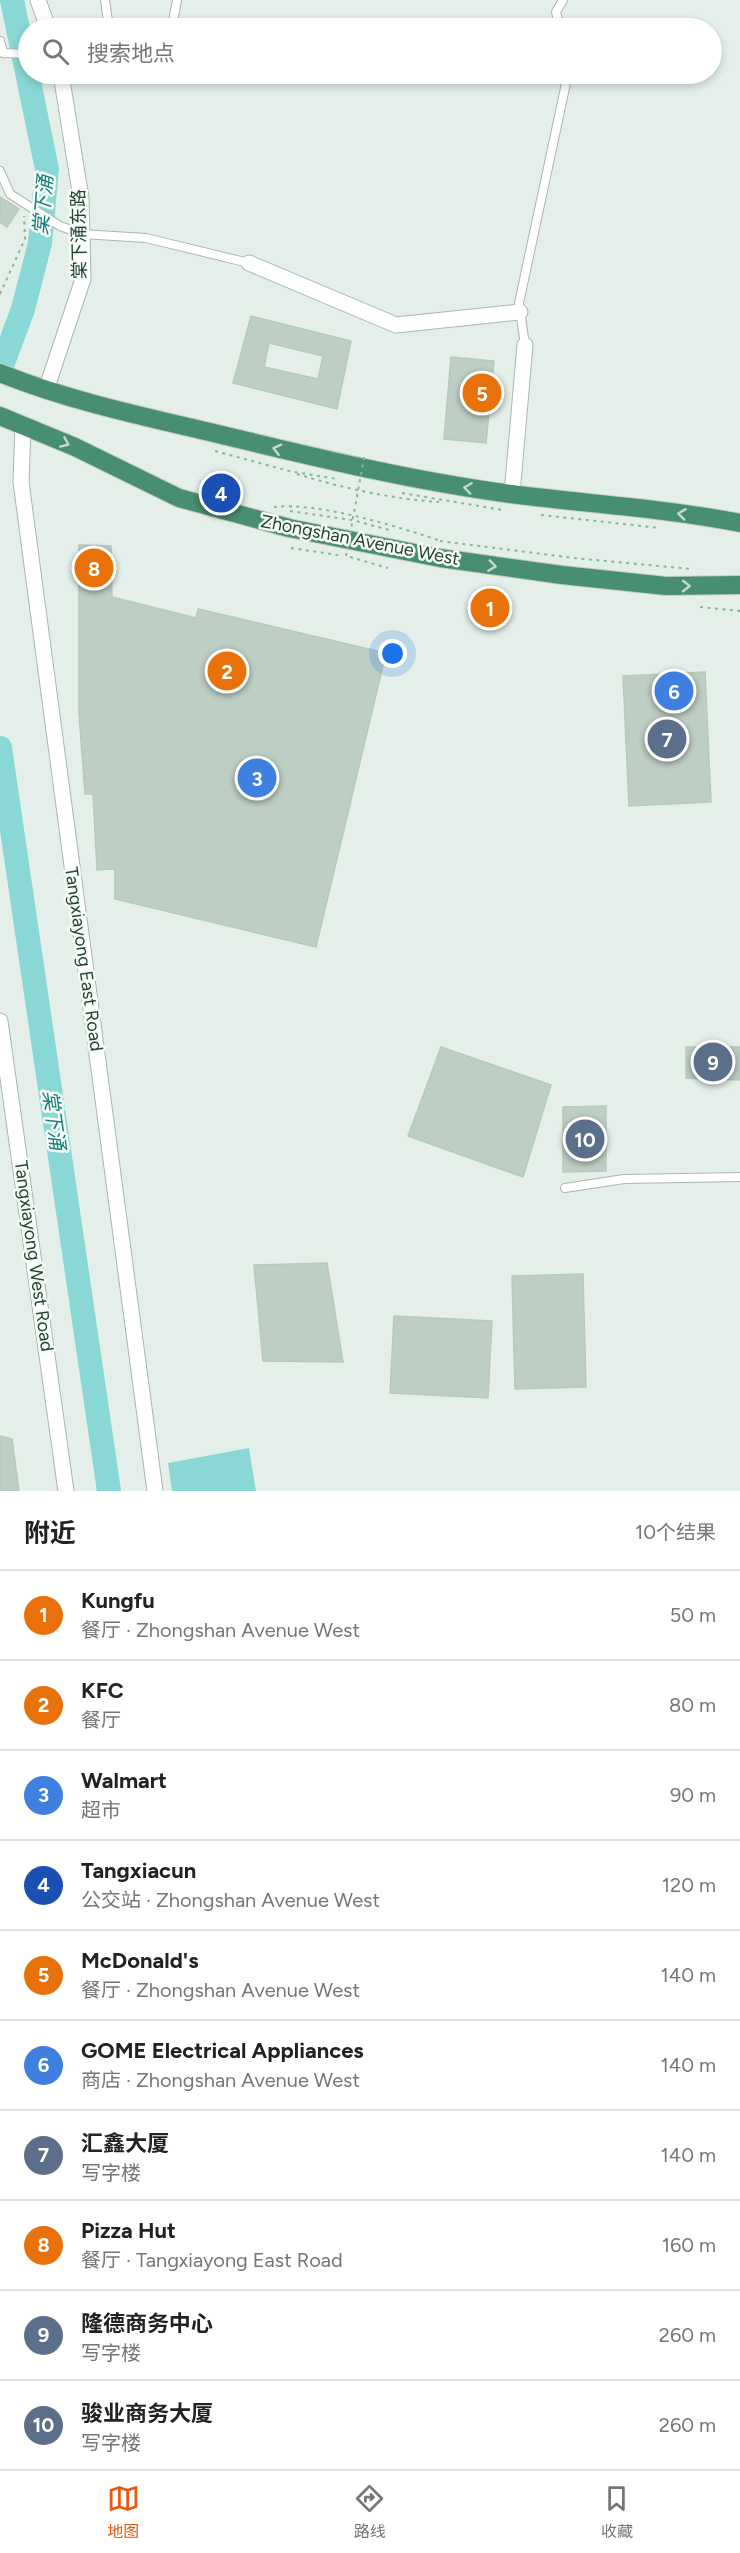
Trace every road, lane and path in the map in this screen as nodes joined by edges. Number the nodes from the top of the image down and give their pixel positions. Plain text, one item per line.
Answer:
1 (38, 0) edge
2 (105, 0) edge
3 (177, 0) edge
4 (563, 0) edge
5 (44, 18) edge
6 (108, 18) edge
7 (174, 18) edge
8 (558, 18) edge
9 (0, 41) edge
10 (18, 54) edge
11 (63, 84) edge
12 (566, 84) edge
13 (0, 171) edge
14 (27, 206) junction
15 (82, 234) junction
16 (249, 262) joint
17 (0, 294) edge
18 (520, 312) junction
19 (525, 345) joint
20 (0, 373) edge
21 (46, 390) junction
22 (11, 421) edge
23 (211, 450) dead end
24 (365, 453) dead end
25 (289, 471) junction
26 (340, 480) dead end
27 (350, 482) dead end
28 (359, 484) junction
29 (512, 494) junction
30 (449, 502) dead end
31 (274, 507) dead end
32 (290, 511) dead end
33 (352, 520) junction
34 (740, 523) edge
35 (438, 540) junction
36 (291, 548) dead end
37 (346, 556) junction
38 (388, 568) dead end
39 (700, 569) dead end
40 (740, 585) edge
41 (700, 607) dead end
42 (740, 611) edge
43 (0, 1021) edge
44 (4, 1069) edge
45 (740, 1177) edge
46 (565, 1188) dead end
47 (66, 1491) edge
48 (155, 1491) edge

1 - 5 street
2 - 6 lane
3 - 7 lane
4 - 8 lane
9 - 10 lane
11 - 15 street, 棠下涌东路
12 - 18 lane
13 - 14 lane
14 - 15 lane
14 - 17 path
15 - 16 lane
15 - 21 street, 棠下涌东路
16 - 18 street
18 - 19 lane
19 - 29 street
20 - 21 highway
29 -> 21 highway
22 -> 40 highway, Zhongshan Avenue West
22 - 48 street, Tangxiayong East Road
23 - 25 path
24 - 28 path, bridge
25 - 26 path
25 - 30 path
27 - 28 path
28 - 33 path, bridge
34 -> 29 highway
31 - 35 path
32 - 33 path
33 - 35 path
33 - 37 path, bridge
35 - 39 path
36 - 37 path
37 - 38 path
41 - 42 path
43 - 44 street, Tangxiayong West Road
44 - 47 street, Tangxiayong West Road
45 - 46 lane

